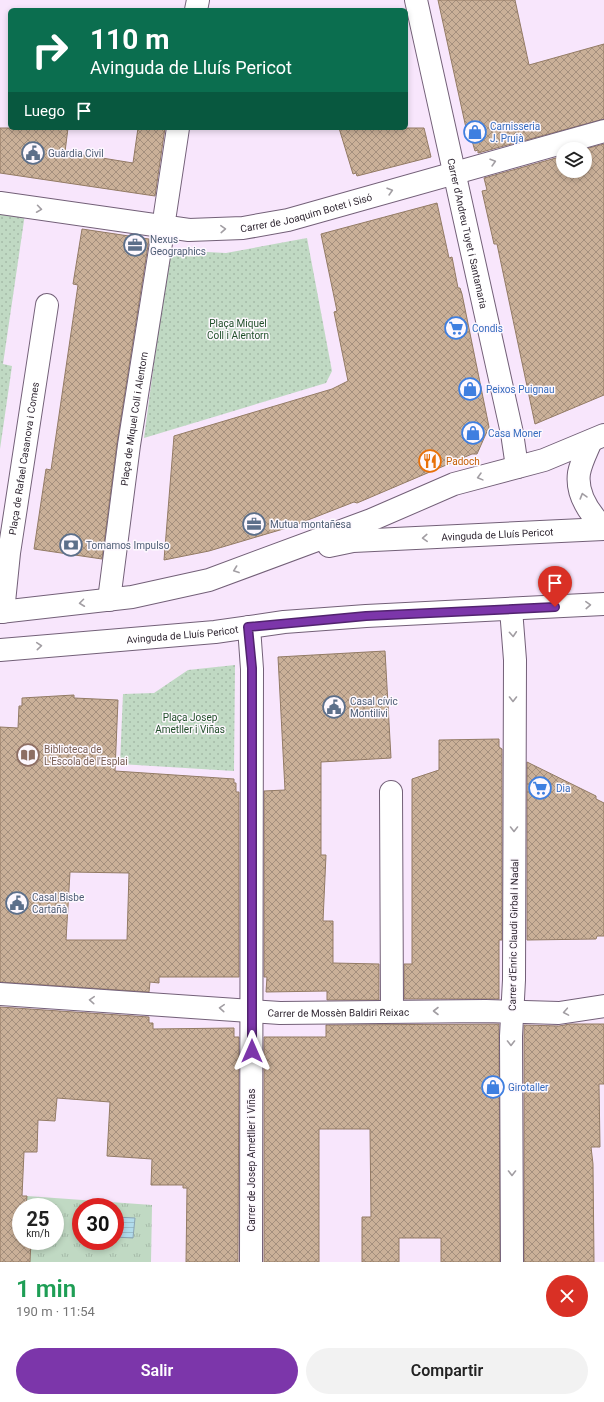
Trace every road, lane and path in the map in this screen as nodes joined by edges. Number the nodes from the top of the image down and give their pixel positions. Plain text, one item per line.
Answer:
1 (416, 0) edge
2 (178, 130) edge
3 (604, 131) edge
4 (455, 173) junction
5 (0, 203) edge
6 (165, 214) dead end
7 (162, 237) dead end
8 (47, 305) dead end
9 (597, 438) edge
10 (517, 467) junction
11 (604, 529) edge
12 (273, 556) junction
13 (109, 600) junction
14 (604, 604) edge
15 (511, 609) junction
16 (1, 612) edge
17 (248, 627) junction
18 (0, 650) edge
19 (391, 792) dead end
20 (0, 994) edge
21 (604, 1006) edge
22 (252, 1011) junction
23 (392, 1011) junction
24 (512, 1012) junction
25 (251, 1262) edge
26 (512, 1262) edge

1 - 4 street, Carrer d'Andreu Tuyet i Santamaria
2 - 6 street
4 -> 3 street, Carrer de Joaquim Botet i Sisó
5 -> 4 street, Carrer de Joaquim Botet i Sisó
4 - 10 street, Carrer d'Andreu Tuyet i Santamaria
7 - 13 street, Plaça de Miquel Coll i Alentorn
8 - 16 street, Plaça de Rafael Casanova i Comes
9 - 10 street, Avinguda de Lluís Pericot
11 -> 9 street, Avinguda de Lluís Pericot
10 -> 12 street, Avinguda de Lluís Pericot
11 -> 12 street, Avinguda de Lluís Pericot
12 -> 13 street, Avinguda de Lluís Pericot
13 -> 16 street, Avinguda de Lluís Pericot
15 -> 14 street, Avinguda de Lluís Pericot
15 - 17 street, Avinguda de Lluís Pericot
15 -> 24 street, Carrer d'Enric Claudi Girbal i Nadal
18 -> 17 street, Avinguda de Lluís Pericot
17 - 22 street, Carrer de Josep Ametller i Viñas
19 - 23 street
22 -> 20 street, Carrer de Mossèn Baldiri Reixac
21 -> 24 street, Carrer de Mossèn Baldiri Reixac
22 - 23 street, Carrer de Mossèn Baldiri Reixac
22 - 25 street, Carrer de Josep Ametller i Viñas
24 -> 23 street, Carrer de Mossèn Baldiri Reixac
24 -> 26 street, Carrer d'Enric Claudi Girbal i Nadal

